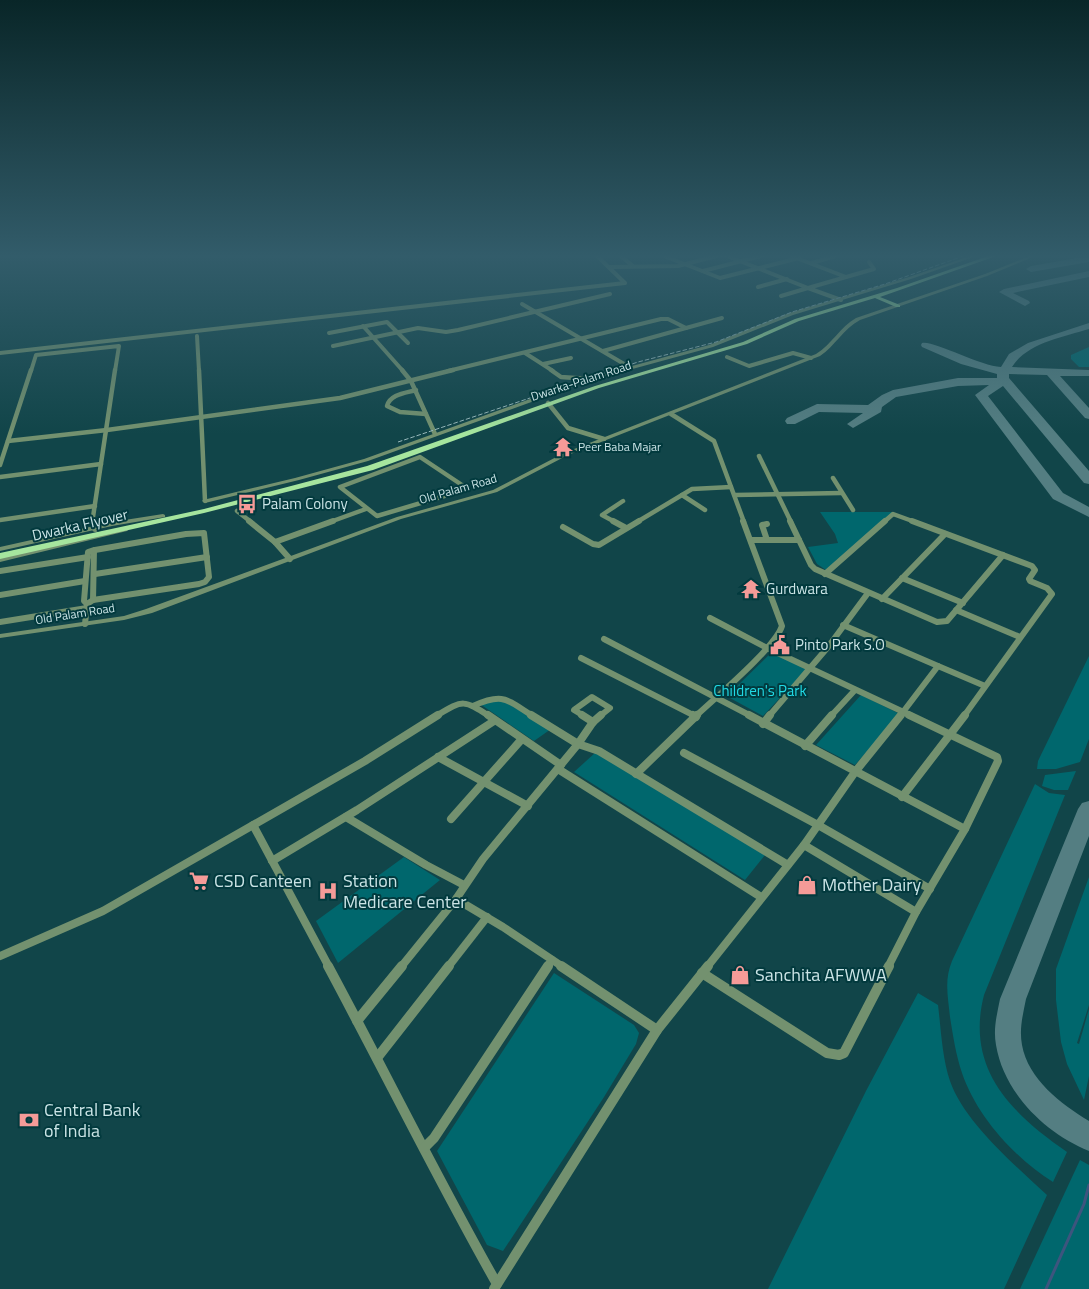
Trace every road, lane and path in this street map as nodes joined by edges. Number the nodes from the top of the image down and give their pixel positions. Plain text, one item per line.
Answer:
1 (347, 314) edge
2 (527, 314) edge
3 (541, 314) edge
4 (791, 314) edge
5 (806, 314) edge
6 (816, 314) edge
7 (875, 314) edge
8 (722, 318) dead end
9 (363, 326) junction
10 (686, 328) junction
11 (396, 332) junction
12 (330, 333) dead end
13 (197, 336) dead end
14 (374, 337) junction
15 (581, 339) junction
16 (408, 343) dead end
17 (333, 346) dead end
18 (603, 352) junction
19 (0, 353) edge
20 (525, 353) junction
21 (727, 357) dead end
22 (571, 358) dead end
23 (811, 358) junction
24 (544, 364) junction
25 (631, 368) junction
26 (590, 379) junction
27 (411, 381) junction
28 (416, 390) junction
29 (548, 403) junction
30 (426, 414) junction
31 (671, 414) junction
32 (200, 416) junction
33 (107, 430) junction
34 (435, 434) junction
35 (604, 439) junction
36 (8, 441) junction
37 (759, 456) dead end
38 (101, 464) junction
39 (0, 465) edge
40 (0, 477) edge
41 (833, 478) dead end
42 (731, 487) junction
43 (841, 493) junction
44 (778, 494) junction
45 (682, 495) junction
46 (735, 495) junction
47 (205, 501) joint
48 (624, 502) dead end
49 (94, 506) junction
50 (366, 509) junction
51 (705, 510) dead end
52 (853, 510) dead end
53 (238, 511) dead end
54 (164, 518) junction
55 (0, 520) edge
56 (137, 524) junction
57 (768, 524) dead end
58 (563, 527) dead end
59 (626, 528) junction
60 (95, 529) junction
61 (945, 534) junction
62 (751, 540) junction
63 (767, 540) junction
64 (799, 540) junction
65 (275, 542) junction
66 (95, 550) junction
67 (0, 551) edge
68 (1003, 555) junction
69 (88, 557) junction
70 (207, 557) junction
71 (0, 558) edge
72 (290, 559) junction
73 (0, 570) edge
74 (95, 574) junction
75 (824, 574) junction
76 (902, 578) junction
77 (86, 581) junction
78 (868, 593) junction
79 (0, 595) edge
80 (882, 599) junction
81 (963, 603) junction
82 (89, 604) junction
83 (956, 610) junction
84 (710, 618) dead end
85 (0, 622) edge
86 (85, 624) junction
87 (843, 625) junction
88 (0, 636) edge
89 (1020, 637) junction
90 (604, 639) dead end
91 (767, 648) junction
92 (581, 658) dead end
93 (938, 666) junction
94 (810, 669) junction
95 (985, 686) junction
96 (855, 690) junction
97 (716, 698) junction
98 (473, 706) junction
99 (904, 713) junction
100 (696, 717) junction
101 (494, 721) junction
102 (593, 722) junction
103 (763, 724) junction
104 (951, 735) junction
105 (521, 740) junction
106 (578, 744) junction
107 (805, 746) junction
108 (684, 753) dead end
109 (438, 757) junction
110 (560, 767) junction
111 (855, 772) junction
112 (636, 774) junction
113 (483, 783) junction
114 (902, 797) junction
115 (528, 806) junction
116 (346, 817) junction
117 (451, 819) dead end
118 (253, 825) junction
119 (818, 825) junction
120 (965, 829) junction
121 (804, 845) junction
122 (272, 861) junction
123 (788, 865) junction
124 (464, 885) junction
125 (930, 889) junction
126 (761, 897) junction
127 (456, 899) junction
128 (916, 912) junction
129 (487, 917) junction
130 (0, 956) edge
131 (552, 960) junction
132 (702, 973) junction
133 (357, 1021) junction
134 (657, 1030) junction
135 (377, 1058) junction
136 (424, 1148) junction
137 (496, 1286) edge

1 - 19 street
2 - 11 street
3 - 15 street
4 - 25 street
5 - 54 main road, Dwarka-Palam Road
6 - 29 main road, Dwarka-Palam Road
7 - 23 street, Old Palam Road
8 - 10 street
9 - 11 street
9 - 12 street
9 - 14 street
10 - 15 street
10 - 18 street
11 - 14 street
11 - 16 street
13 - 32 street
14 - 17 street
14 - 27 street
15 - 18 street
15 - 20 street
18 - 25 street
20 - 24 street
20 - 27 street
21 - 23 street
22 - 24 street
23 - 31 street, Old Palam Road
24 - 26 street
25 - 26 street
26 - 34 street
27 - 28 street
27 - 32 street
28 - 30 street
28 - 30 street
29 - 35 street
29 - 54 main road, Dwarka-Palam Road
30 - 34 street
31 - 35 street, Old Palam Road
31 - 42 street
32 - 33 street
32 - 47 street
33 - 36 street
33 - 36 street
33 - 38 street
34 - 47 street
35 - 72 street, Old Palam Road
36 - 39 street
37 - 44 street
38 - 40 street
38 - 49 street
41 - 43 street
42 - 45 street
42 - 46 street
43 - 44 street
43 - 52 street
44 - 46 street
44 - 64 street
45 - 51 street
45 - 59 street
46 - 62 street
48 - 59 street
49 - 55 street
49 - 60 street
50 - 50 street
50 - 65 street
53 - 65 street
54 - 56 main road, Dwarka Flyover
54 - 60 street
54 - 71 street
56 - 67 main road, Dwarka Flyover
56 - 71 main road, Dwarka Flyover
57 - 63 street
58 - 59 street
60 - 67 street
61 - 68 street
61 - 75 street
61 - 76 street
62 - 63 street
62 - 91 street
63 - 64 street
64 - 75 street
65 - 72 street
66 - 69 street
66 - 70 street
66 - 74 street
68 - 81 street
68 - 89 street
69 - 73 street
69 - 77 street
70 - 74 street
70 - 82 street
72 - 86 street, Old Palam Road
74 - 82 street
75 - 78 street
76 - 80 street
76 - 81 street
77 - 79 street
77 - 82 street
78 - 80 street
78 - 87 street
80 - 83 street
81 - 83 street
82 - 85 street
82 - 86 street
83 - 89 street
84 - 91 street
86 - 88 street, Old Palam Road
87 - 93 street
87 - 94 street
89 - 95 street
90 - 97 street
91 - 94 street
91 - 97 street
92 - 100 street
93 - 95 street
93 - 99 street
94 - 96 street
94 - 103 street
95 - 104 street
96 - 99 street
96 - 107 street
97 - 100 street
97 - 103 street
98 - 101 street
98 - 106 street
98 - 118 street
99 - 104 street
99 - 111 street
100 - 112 street
101 - 105 street
101 - 109 street
102 - 102 street
102 - 106 street
103 - 107 street
104 - 114 street
104 - 120 street
105 - 110 street
105 - 113 street
106 - 110 street
106 - 112 street
107 - 111 street
108 - 119 street
109 - 113 street
109 - 116 street
110 - 115 street
110 - 126 street
111 - 114 street
111 - 119 street
112 - 123 street
113 - 115 street
113 - 117 street
114 - 120 street
115 - 124 street
116 - 122 street
116 - 124 street
118 - 122 street
118 - 130 street
119 - 121 street
119 - 125 street
120 - 125 street
121 - 123 street
121 - 128 street
122 - 133 street
123 - 126 street
124 - 127 street
125 - 128 street
126 - 132 street
127 - 129 street
127 - 133 street
128 - 132 street
129 - 131 street
129 - 135 street
131 - 134 street
131 - 136 street
132 - 134 street
133 - 135 street
134 - 137 street
135 - 136 street
136 - 137 street

